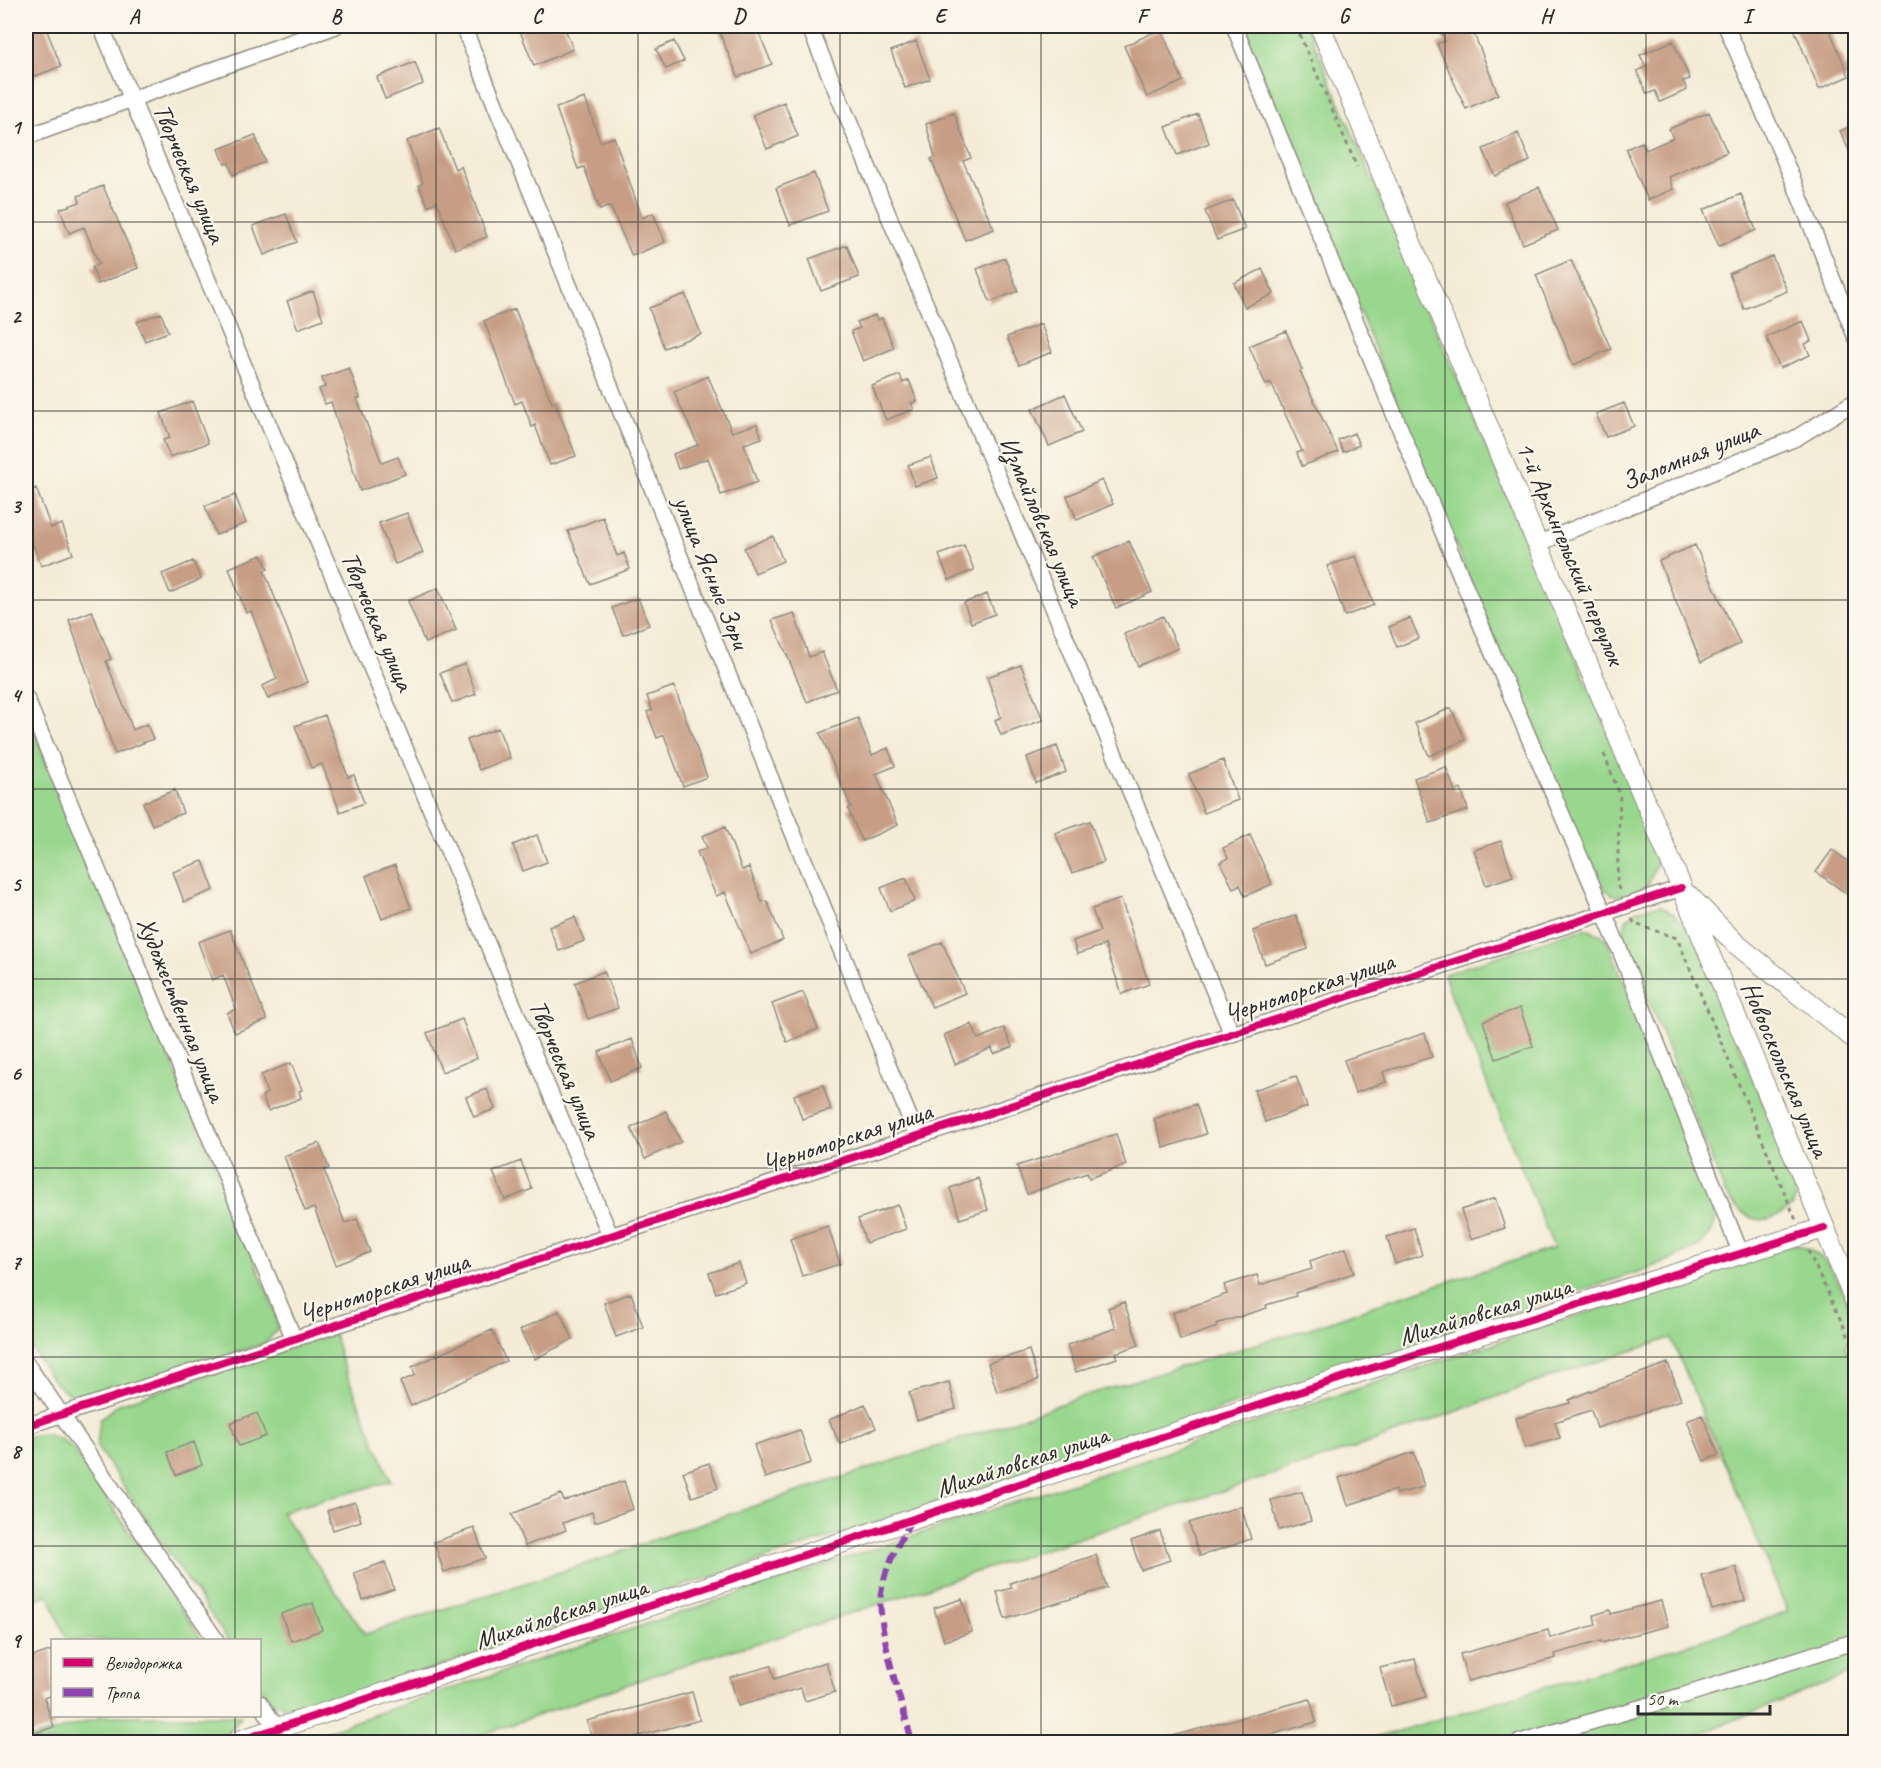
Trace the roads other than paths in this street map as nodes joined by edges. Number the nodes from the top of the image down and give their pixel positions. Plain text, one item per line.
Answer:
1 (101, 26) edge
2 (336, 26) edge
3 (463, 26) edge
4 (809, 26) edge
5 (1234, 26) edge
6 (1320, 26) edge
7 (1726, 26) edge
8 (133, 100) junction
9 (26, 137) edge
10 (1856, 338) edge
11 (1856, 401) edge
12 (1537, 544) junction
13 (26, 698) edge
14 (1681, 888) junction
15 (1605, 913) junction
16 (1232, 1034) junction
17 (1856, 1040) edge
18 (917, 1136) junction
19 (1824, 1228) junction
20 (610, 1235) junction
21 (1741, 1254) junction
22 (1856, 1304) edge
23 (294, 1339) junction
24 (26, 1363) edge
25 (59, 1415) junction
26 (26, 1426) edge
27 (215, 1639) edge
28 (1856, 1641) edge
29 (261, 1704) edge
30 (277, 1728) junction
31 (236, 1743) edge
32 (1521, 1743) edge

1 - 8 street, Творческая улица
2 - 8 street
3 - 18 street, улица Ясные Зори
4 - 16 street, Измайловская улица
5 - 15 street
6 - 12 street, 1-й Архангельский переулок
7 - 10 street
8 - 9 street
8 - 20 street, Творческая улица
11 - 12 street, Заломная улица
12 - 14 street, 1-й Архангельский переулок
13 - 23 street, Художественная улица
14 - 15 street, Черноморская улица
14 - 17 street, 1-й Архангельский переулок
14 - 19 street, Новооскольская улица
15 - 16 street, Черноморская улица
15 - 21 street
16 - 18 street, Черноморская улица
18 - 20 street, Черноморская улица
19 - 21 street, Михайловская улица
19 - 22 street, Новооскольская улица
20 - 23 street, Черноморская улица
21 - 30 street, Михайловская улица
23 - 25 street, Черноморская улица
24 - 25 street
25 - 26 street, Черноморская улица
25 - 27 street
28 - 32 street
29 - 30 street
30 - 31 street, Михайловская улица

